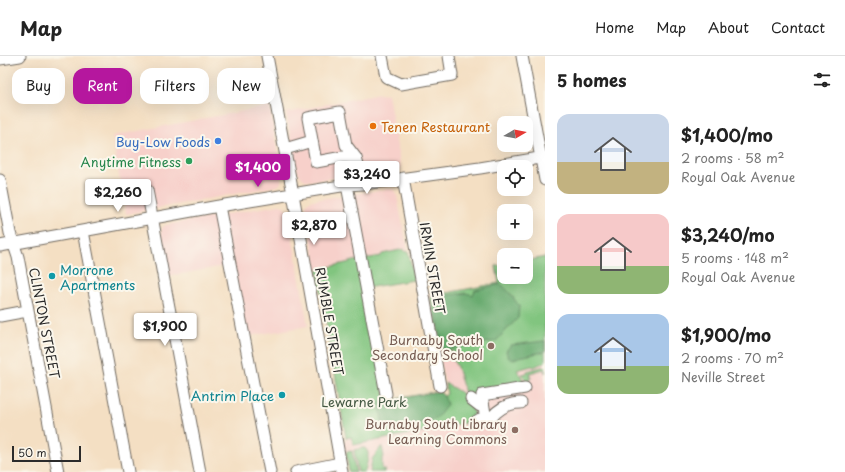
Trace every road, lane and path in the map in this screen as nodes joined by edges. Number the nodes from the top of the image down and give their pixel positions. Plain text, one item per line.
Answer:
1 (20, 56) edge
2 (267, 56) edge
3 (382, 56) edge
4 (449, 56) edge
5 (522, 56) edge
6 (0, 59) edge
7 (312, 141) junction
8 (285, 148) junction
9 (543, 157) edge
10 (356, 158) junction
11 (403, 178) junction
12 (0, 180) edge
13 (545, 180) edge
14 (364, 184) junction
15 (347, 185) junction
16 (147, 190) dead end
17 (293, 194) junction
18 (219, 206) junction
19 (152, 219) junction
20 (83, 231) junction
21 (14, 244) junction
22 (0, 246) edge
23 (28, 311) junction
24 (0, 316) edge
25 (440, 386) dead end
26 (525, 388) dead end
27 (386, 394) dead end
28 (507, 396) junction
29 (471, 399) dead end
30 (483, 406) junction
31 (341, 468) edge
32 (58, 472) edge
33 (128, 472) edge
34 (200, 472) edge
35 (270, 472) edge
36 (296, 472) edge

1 - 6 street
2 - 8 street, RUMBLE STREET
3 - 4 street
5 - 9 street
7 - 8 street
7 - 10 street
7 - 10 street
8 - 17 street, RUMBLE STREET
9 - 11 street
9 - 13 street
10 - 14 street
11 - 14 street
11 - 25 street, IRMIN STREET
12 - 21 street, CLINTON STREET
14 - 15 street
15 - 17 street
15 - 27 street
16 - 19 street
17 - 18 street
17 - 31 street, RUMBLE STREET
18 - 19 street
18 - 35 street
19 - 20 street
19 - 34 street
20 - 21 street
20 - 33 street
21 - 22 street
21 - 23 street, CLINTON STREET
23 - 24 street
23 - 32 street, CLINTON STREET
26 - 28 street
28 - 30 street
28 - 30 street
29 - 30 street
31 - 36 street

